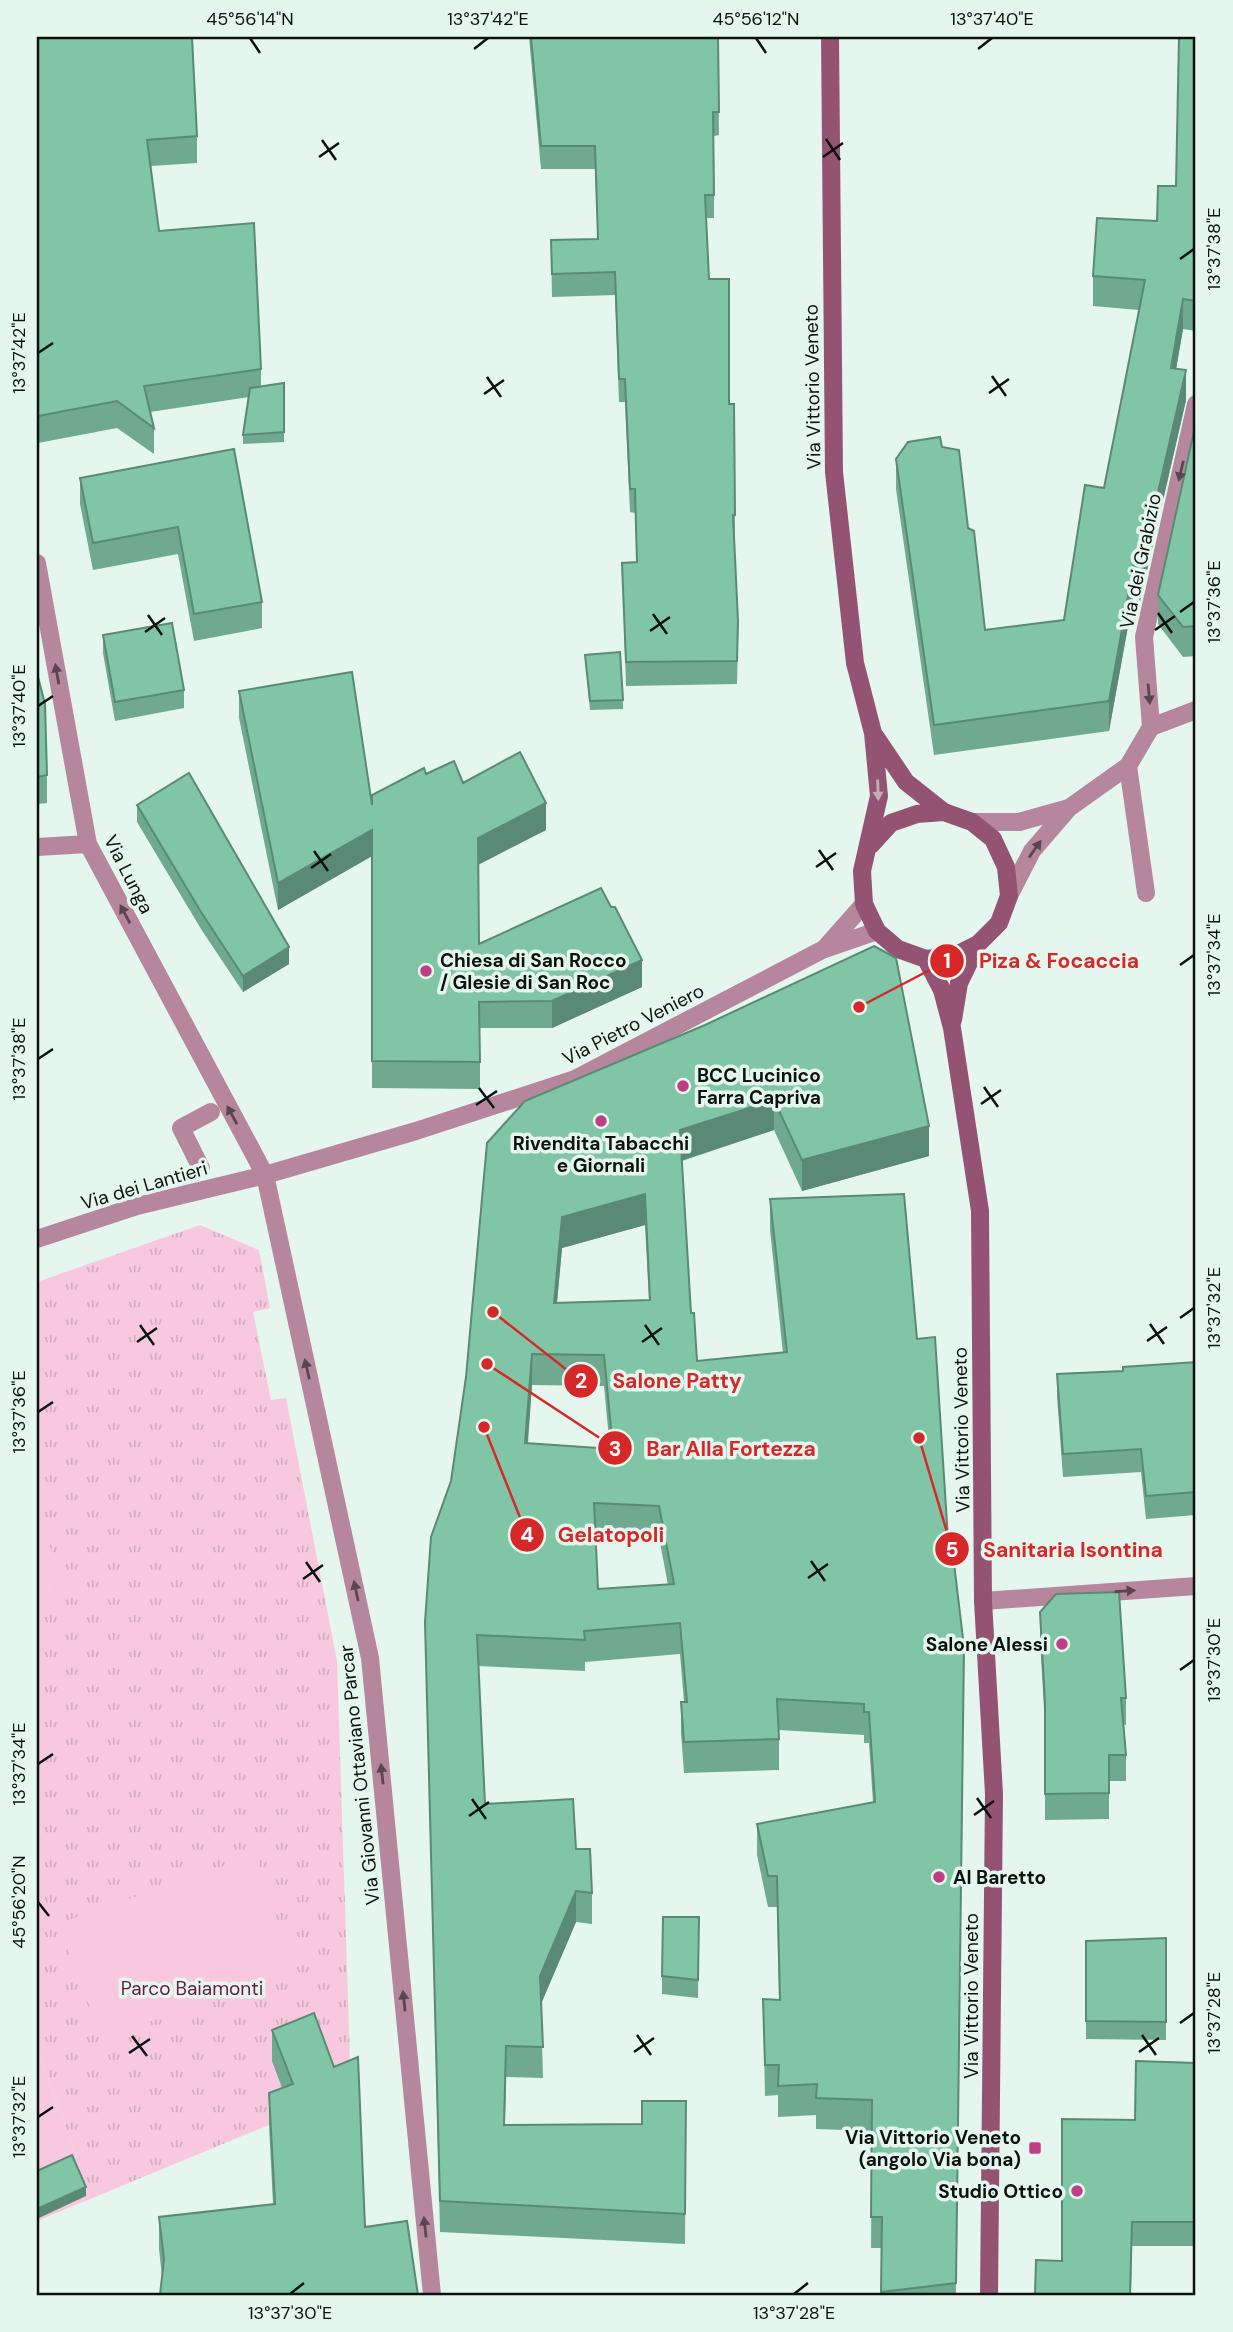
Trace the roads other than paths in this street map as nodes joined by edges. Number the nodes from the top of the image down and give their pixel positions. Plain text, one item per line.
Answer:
1 (830, 37) edge
2 (1196, 404) edge
3 (37, 563) edge
4 (1196, 710) edge
5 (1151, 727) junction
6 (873, 733) junction
7 (1128, 766) junction
8 (1069, 808) junction
9 (944, 812) junction
10 (972, 821) junction
11 (88, 844) junction
12 (870, 846) junction
13 (37, 847) edge
14 (1146, 893) dead end
15 (1009, 896) junction
16 (864, 904) junction
17 (877, 931) junction
18 (978, 944) junction
19 (822, 950) junction
20 (926, 959) junction
21 (952, 1028) junction
22 (211, 1112) dead end
23 (201, 1168) dead end
24 (265, 1175) junction
25 (37, 1239) edge
26 (1196, 1586) edge
27 (983, 1601) junction
28 (432, 2295) edge
29 (989, 2295) edge

1 - 6 main road, Via Vittorio Veneto
2 -> 5 street, Via dei Grabizio
11 -> 3 street, Via Lunga
4 - 5 street
5 - 7 street
6 - 9 main road, Via Vittorio Veneto
6 -> 12 main road, Via Vittorio Veneto
7 - 8 street
7 - 14 street
8 - 10 street
15 -> 8 street
9 - 10 main road, Via Vittorio Veneto
9 - 12 main road, Via Vittorio Veneto
10 - 15 main road, Via Vittorio Veneto
11 - 13 street
24 -> 11 street, Via Lunga
12 - 16 main road, Via Vittorio Veneto
15 - 18 main road, Via Vittorio Veneto
16 - 17 main road, Via Vittorio Veneto
16 - 19 street, Via Pietro Veniero
17 - 19 street, Via Pietro Veniero
17 - 20 main road, Via Vittorio Veneto
18 - 20 main road, Via Vittorio Veneto
18 - 21 main road, Via Vittorio Veneto
19 - 24 street, Via Pietro Veniero
20 - 21 main road, Via Vittorio Veneto
21 - 27 main road, Via Vittorio Veneto
22 - 23 street
24 - 25 street, Via dei Lantieri
28 -> 24 street, Via Giovanni Ottaviano Parcar
27 -> 26 street
27 - 29 main road, Via Vittorio Veneto

